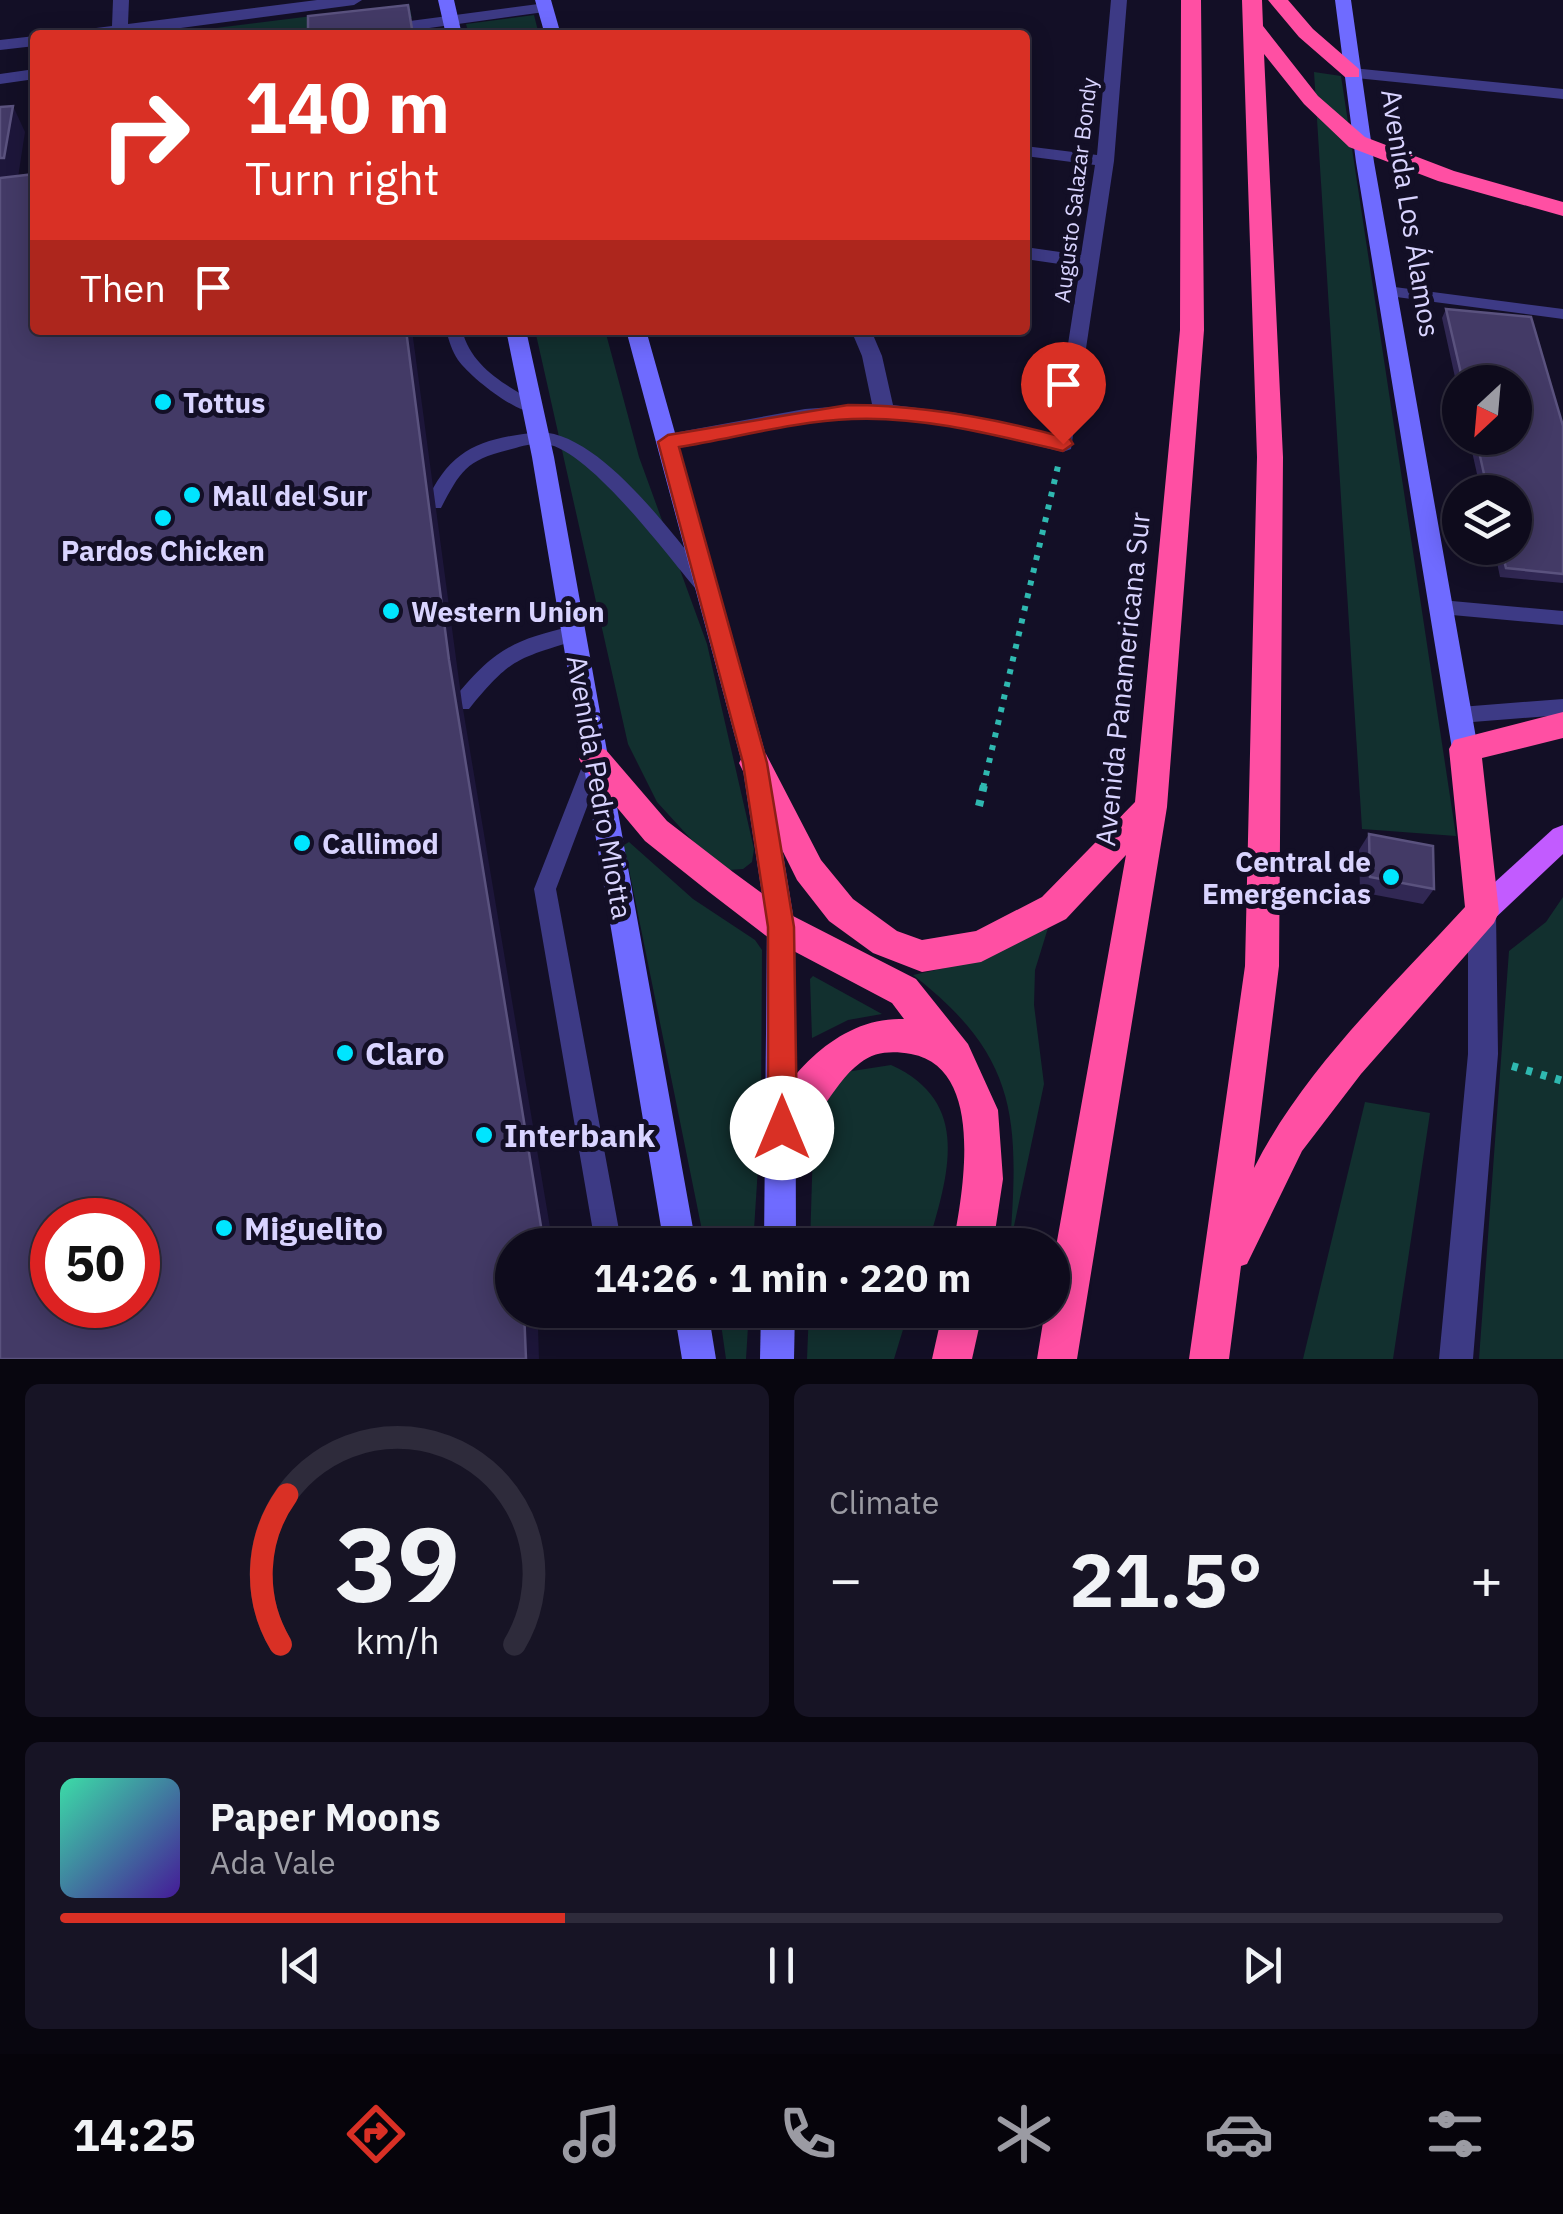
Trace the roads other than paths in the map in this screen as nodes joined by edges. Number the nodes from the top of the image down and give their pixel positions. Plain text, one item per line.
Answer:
1 (121, 0) edge
2 (354, 0) edge
3 (446, 0) edge
4 (1119, 0) edge
5 (1190, 0) edge
6 (1278, 0) edge
7 (1343, 0) edge
8 (544, 4) edge
9 (1253, 14) edge
10 (453, 28) edge
11 (120, 30) edge
12 (135, 30) edge
13 (421, 30) edge
14 (552, 30) edge
15 (30, 42) edge
16 (0, 45) edge
17 (1352, 72) junction
18 (30, 75) edge
19 (0, 79) edge
20 (1563, 94) edge
21 (1366, 147) junction
22 (1030, 152) edge
23 (1105, 161) junction
24 (1563, 209) edge
25 (1030, 254) edge
26 (1088, 262) junction
27 (1387, 290) junction
28 (1563, 314) edge
29 (455, 335) edge
30 (517, 335) edge
31 (637, 335) edge
32 (863, 335) edge
33 (879, 335) edge
34 (872, 356) junction
35 (533, 409) junction
36 (884, 412) junction
37 (539, 438) junction
38 (668, 442) junction
39 (435, 503) dead end
40 (708, 590) junction
41 (1441, 607) junction
42 (1563, 618) edge
43 (573, 634) junction
44 (462, 703) dead end
45 (1563, 706) edge
46 (1460, 715) junction
47 (1563, 726) edge
48 (1465, 749) junction
49 (595, 759) junction
50 (755, 763) junction
51 (1151, 806) junction
52 (1563, 837) edge
53 (1482, 912) junction
54 (781, 927) junction
55 (955, 1056) junction
56 (782, 1128) junction
57 (605, 1228) edge
58 (677, 1228) edge
59 (780, 1228) edge
60 (977, 1228) edge
61 (1222, 1270) junction
62 (693, 1328) edge
63 (778, 1328) edge
64 (959, 1328) edge
65 (1213, 1353) edge
66 (699, 1359) edge
67 (777, 1359) edge
68 (952, 1359) edge
69 (1058, 1359) edge
70 (1456, 1359) edge

1 - 11 street
2 - 12 street
3 - 10 main road
4 - 23 street, Augusto Salazar Bondy
5 - 51 highway, Avenida Panamericana Sur
6 - 17 highway
7 - 17 main road, Avenida Los Álamos
8 - 10 street
8 - 14 main road
9 - 21 highway
9 - 61 highway
10 - 13 street
15 - 16 street
17 - 20 street
17 - 21 main road, Avenida Los Álamos
18 - 19 street
21 - 24 highway
21 - 27 main road, Avenida Los Álamos
22 - 23 street
23 - 26 street, Augusto Salazar Bondy
25 - 26 street
26 - 36 street, Augusto Salazar Bondy
27 - 28 lane
27 - 41 main road, Avenida Los Álamos
29 - 35 lane
30 - 35 main road, Avenida Pedro Miotta
31 - 38 main road
32 - 34 street
33 - 34 street
34 - 36 street
35 - 37 main road, Avenida Pedro Miotta
36 - 38 street
37 - 39 lane
37 - 40 lane
37 - 43 main road, Avenida Pedro Miotta
38 - 40 main road
40 - 50 main road
41 - 42 lane
41 - 46 main road, Avenida Los Álamos
43 - 44 lane
43 - 49 main road, Avenida Pedro Miotta
45 - 46 lane
46 - 48 main road, Avenida Los Álamos
47 - 48 highway
48 - 53 highway, Avenida Los Álamos
49 - 54 highway
49 - 57 lane
49 - 58 main road, Avenida Pedro Miotta
50 - 51 highway
50 - 54 main road
51 - 69 highway, Avenida Panamericana Sur
52 - 53 main road
53 - 61 highway
53 - 70 street
54 - 55 highway
54 - 56 main road
55 - 56 highway
55 - 60 highway
56 - 59 main road
61 - 65 highway
62 - 66 main road
63 - 67 main road
64 - 68 highway

